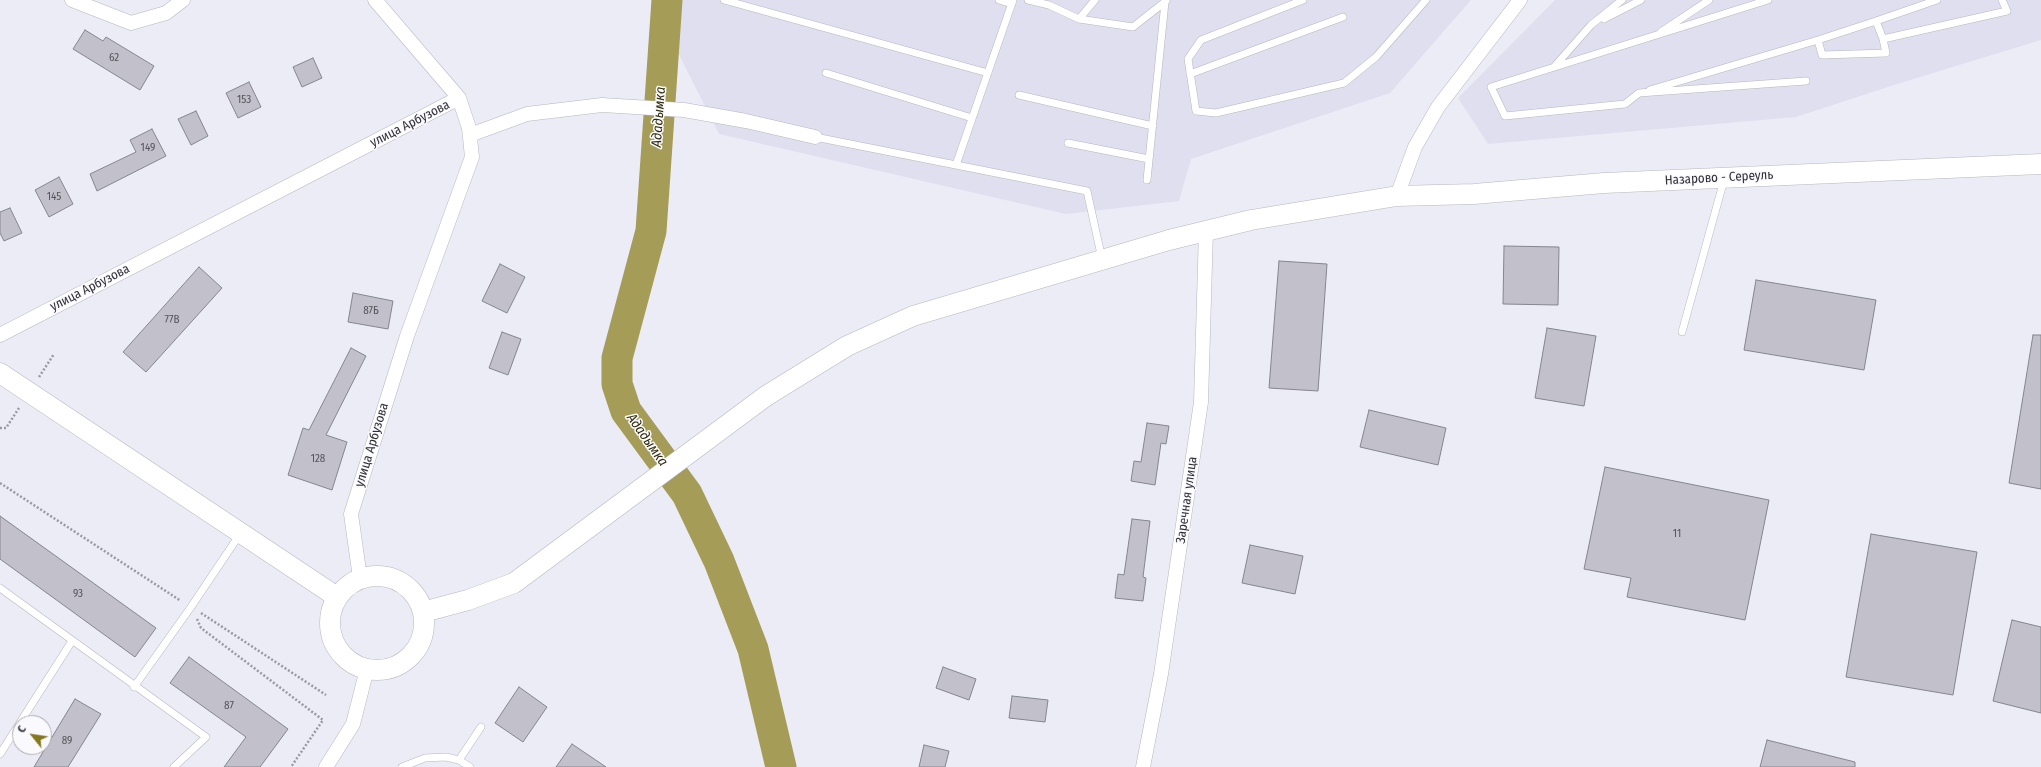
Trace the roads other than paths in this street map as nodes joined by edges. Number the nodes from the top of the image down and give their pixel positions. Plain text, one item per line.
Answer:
1 (72, 0) edge
2 (183, 0) edge
3 (375, 0) edge
4 (724, 0) edge
5 (999, 0) edge
6 (1028, 0) edge
7 (1095, 0) edge
8 (1303, 0) edge
9 (1426, 0) edge
10 (1520, 0) edge
11 (1622, 0) edge
12 (1641, 0) edge
13 (1709, 0) edge
14 (1768, 0) edge
15 (1937, 0) edge
16 (2002, 0) edge
17 (1165, 1) edge
18 (1012, 2) edge
19 (1050, 3) edge
20 (1343, 18) dead end
21 (1079, 19) junction
22 (1876, 20) junction
23 (1591, 25) junction
24 (1653, 37) junction
25 (1883, 39) junction
26 (1818, 40) junction
27 (1552, 68) junction
28 (826, 73) dead end
29 (988, 73) junction
30 (1190, 74) junction
31 (1806, 81) dead end
32 (1639, 93) junction
33 (1019, 95) dead end
34 (459, 98) junction
35 (972, 118) junction
36 (1153, 126) junction
37 (470, 135) junction
38 (815, 137) joint
39 (1068, 143) dead end
40 (1149, 159) junction
41 (2041, 164) edge
42 (956, 165) junction
43 (1725, 178) junction
44 (1147, 180) dead end
45 (1397, 196) junction
46 (1206, 230) junction
47 (1103, 261) junction
48 (1682, 332) dead end
49 (0, 335) edge
50 (0, 373) edge
51 (241, 533) junction
52 (360, 578) junction
53 (0, 588) edge
54 (337, 597) junction
55 (423, 612) junction
56 (72, 641) junction
57 (367, 669) junction
58 (134, 687) junction
59 (481, 727) dead end
60 (0, 754) edge
61 (459, 760) junction
62 (174, 767) edge
63 (326, 767) edge
64 (402, 767) edge
65 (470, 767) edge
66 (1144, 767) edge

1 - 2 street
3 - 34 street
4 - 29 lane
5 - 18 lane
6 - 19 lane
7 - 21 lane
8 - 30 lane
9 - 30 lane
10 - 45 street
11 - 23 lane
12 - 23 lane
13 - 24 lane
14 - 24 lane
15 - 22 lane
16 - 25 lane
17 - 21 lane
17 - 36 lane
18 - 29 lane
19 - 21 lane
20 - 30 lane
22 - 25 lane
22 - 26 lane
23 - 27 lane
24 - 27 lane
25 - 26 lane
26 - 32 lane
27 - 32 lane
28 - 35 lane
29 - 35 lane
31 - 32 lane
33 - 36 lane
34 - 37 street, улица Арбузова
34 - 49 street, улица Арбузова
35 - 42 lane
36 - 40 lane
37 - 38 street
37 - 52 street, улица Арбузова
38 - 42 lane
39 - 40 lane
40 - 44 lane
41 - 43 street, Назарово - Сереуль
42 - 47 lane
43 - 45 street, Назарово - Сереуль
43 - 48 lane
45 - 46 street, Назарово - Сереуль
46 - 47 street, Назарово - Сереуль
46 - 66 street, Заречная улица
47 - 55 street, Назарово - Сереуль
50 - 51 street
51 - 54 street
51 - 58 lane
52 - 54 street
52 - 55 street
53 - 56 lane
54 - 57 street
55 - 57 street
56 - 58 lane
56 - 60 lane
57 - 63 street
58 - 62 lane
59 - 61 lane
61 - 64 lane
61 - 65 lane

